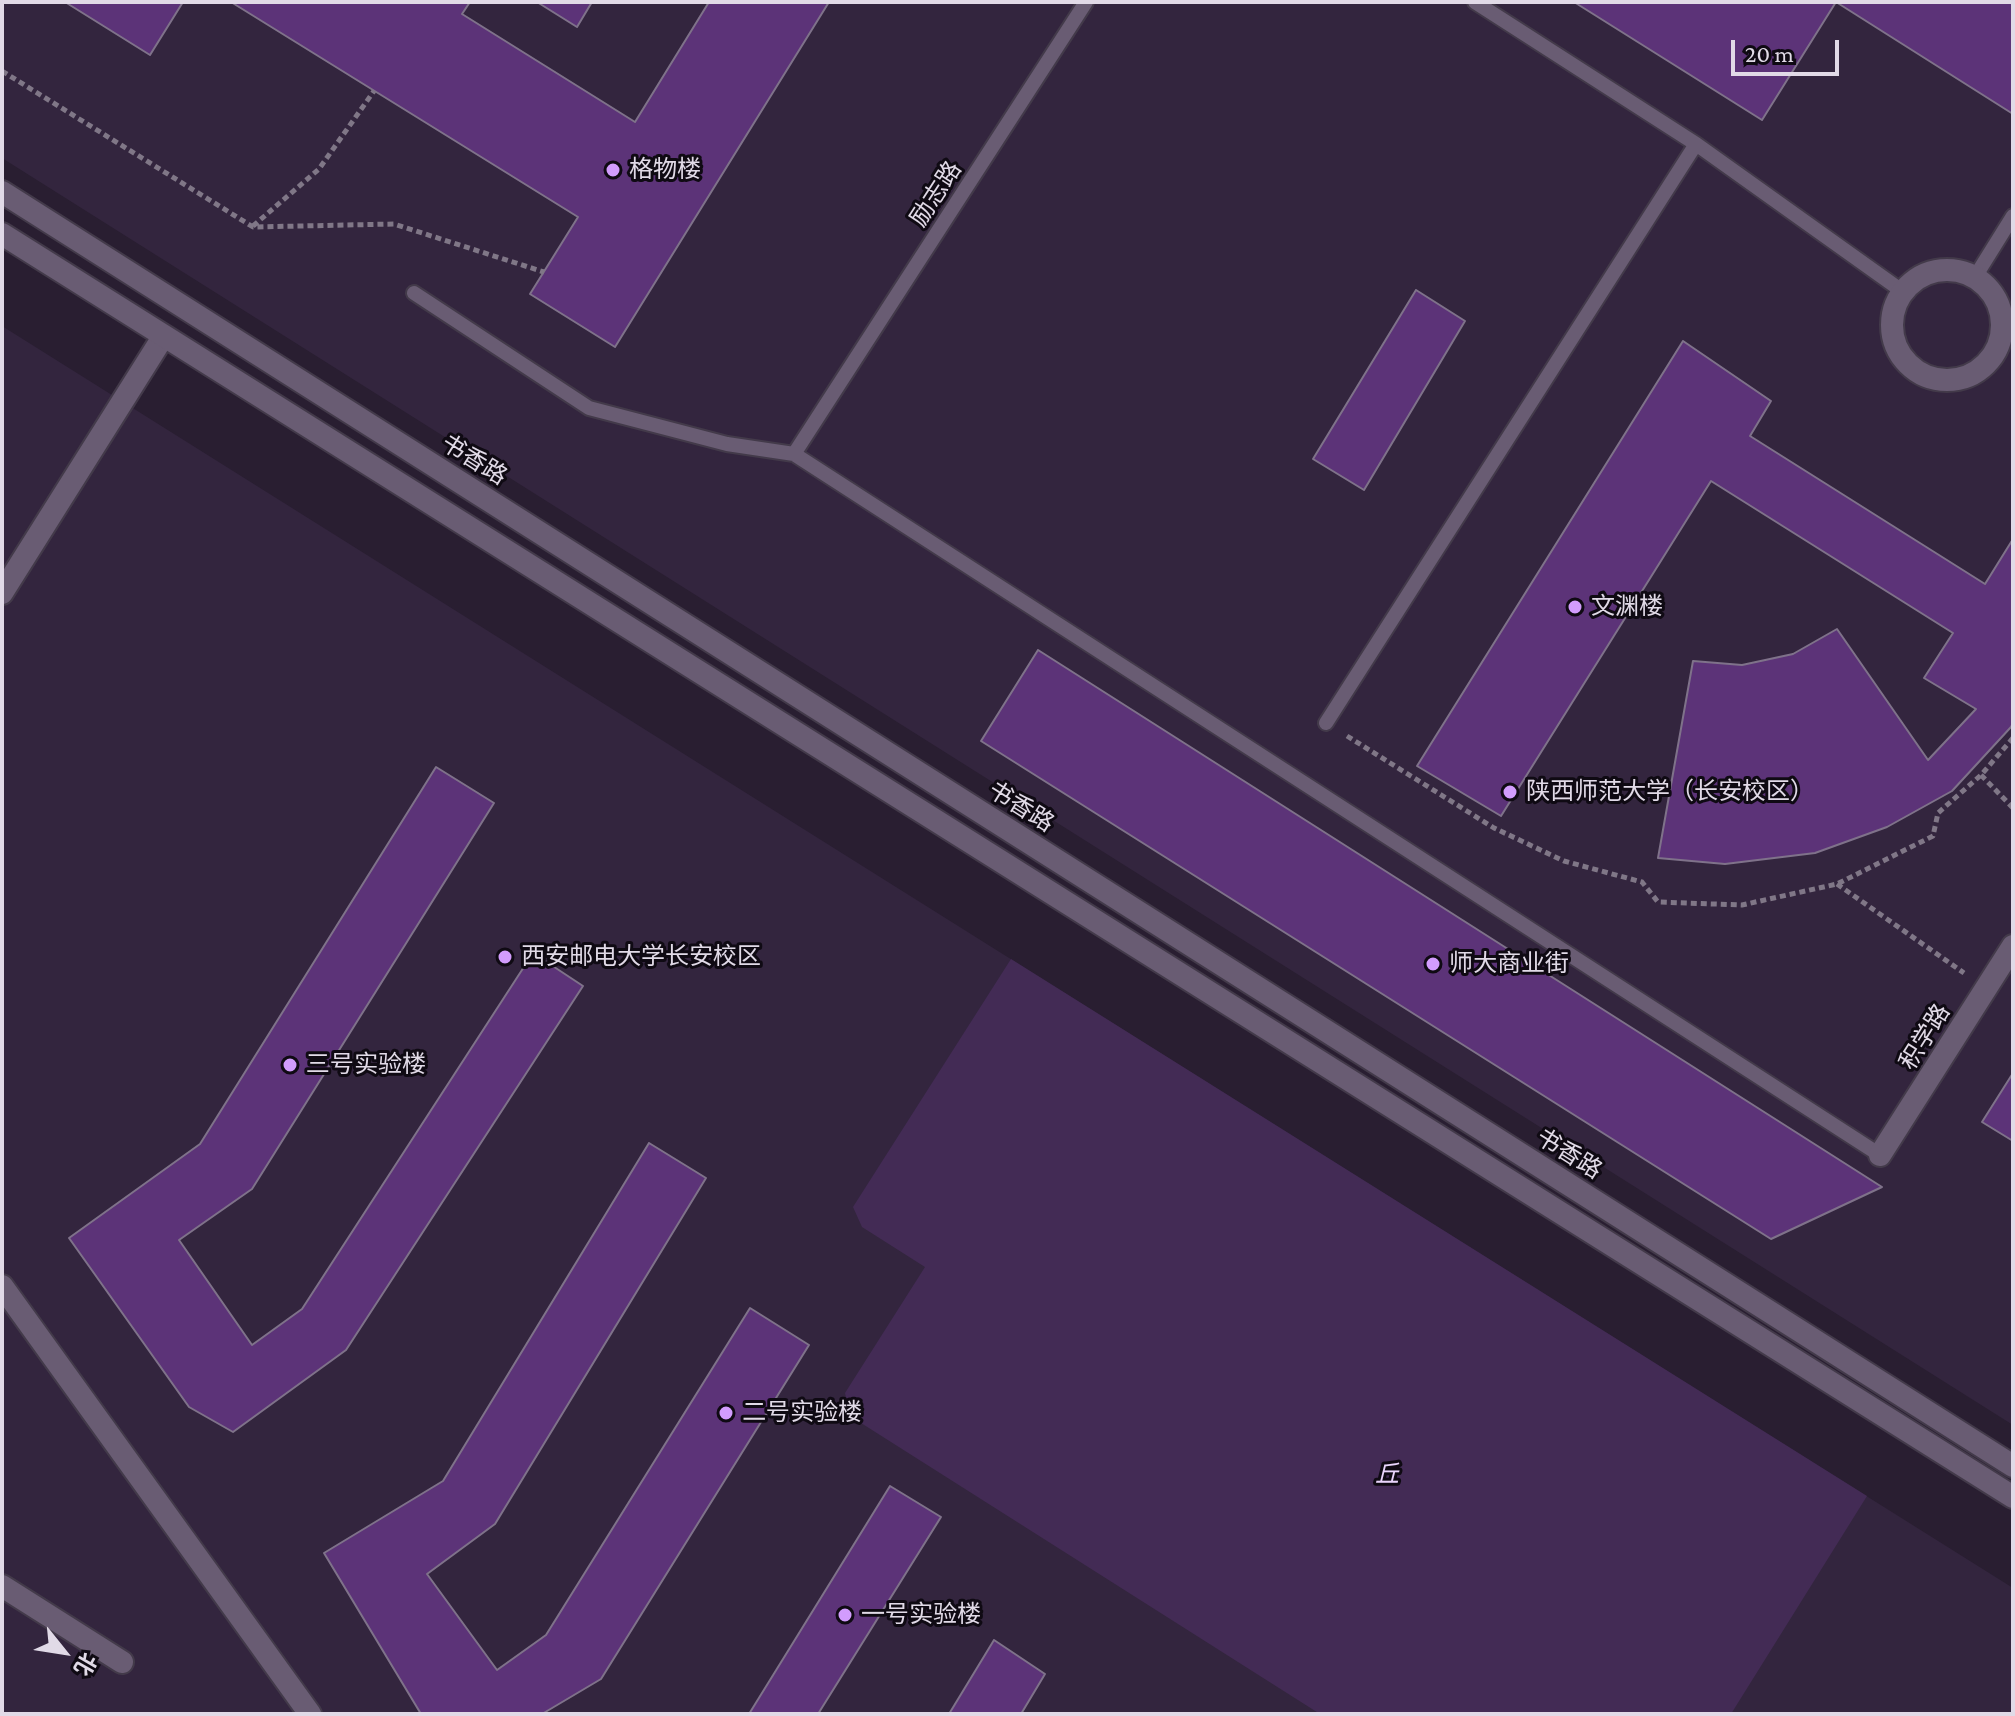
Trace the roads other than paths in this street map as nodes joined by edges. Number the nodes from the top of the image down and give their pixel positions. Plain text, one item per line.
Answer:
1 (1086, 2) edge
2 (1475, 2) edge
3 (1696, 144) junction
4 (2, 192) edge
5 (2013, 216) edge
6 (2, 234) edge
7 (1975, 277) junction
8 (1902, 291) junction
9 (414, 293) dead end
10 (163, 337) junction
11 (794, 454) junction
12 (2, 593) edge
13 (1326, 723) road end
14 (2013, 946) edge
15 (1880, 1155) joint
16 (2, 1286) edge
17 (2013, 1466) edge
18 (2013, 1497) edge
19 (2, 1586) edge
20 (122, 1662) dead end
21 (310, 1714) edge

1 - 11 lane, 励志路
2 - 3 lane
3 - 8 lane
3 - 13 lane
4 - 17 street, 书香路
5 - 7 lane
6 - 10 street
7 - 8 street
7 - 8 street
9 - 11 lane
10 - 12 street
10 - 18 street
11 - 15 lane
14 - 15 street, 积学路
16 - 21 street
19 - 20 street

